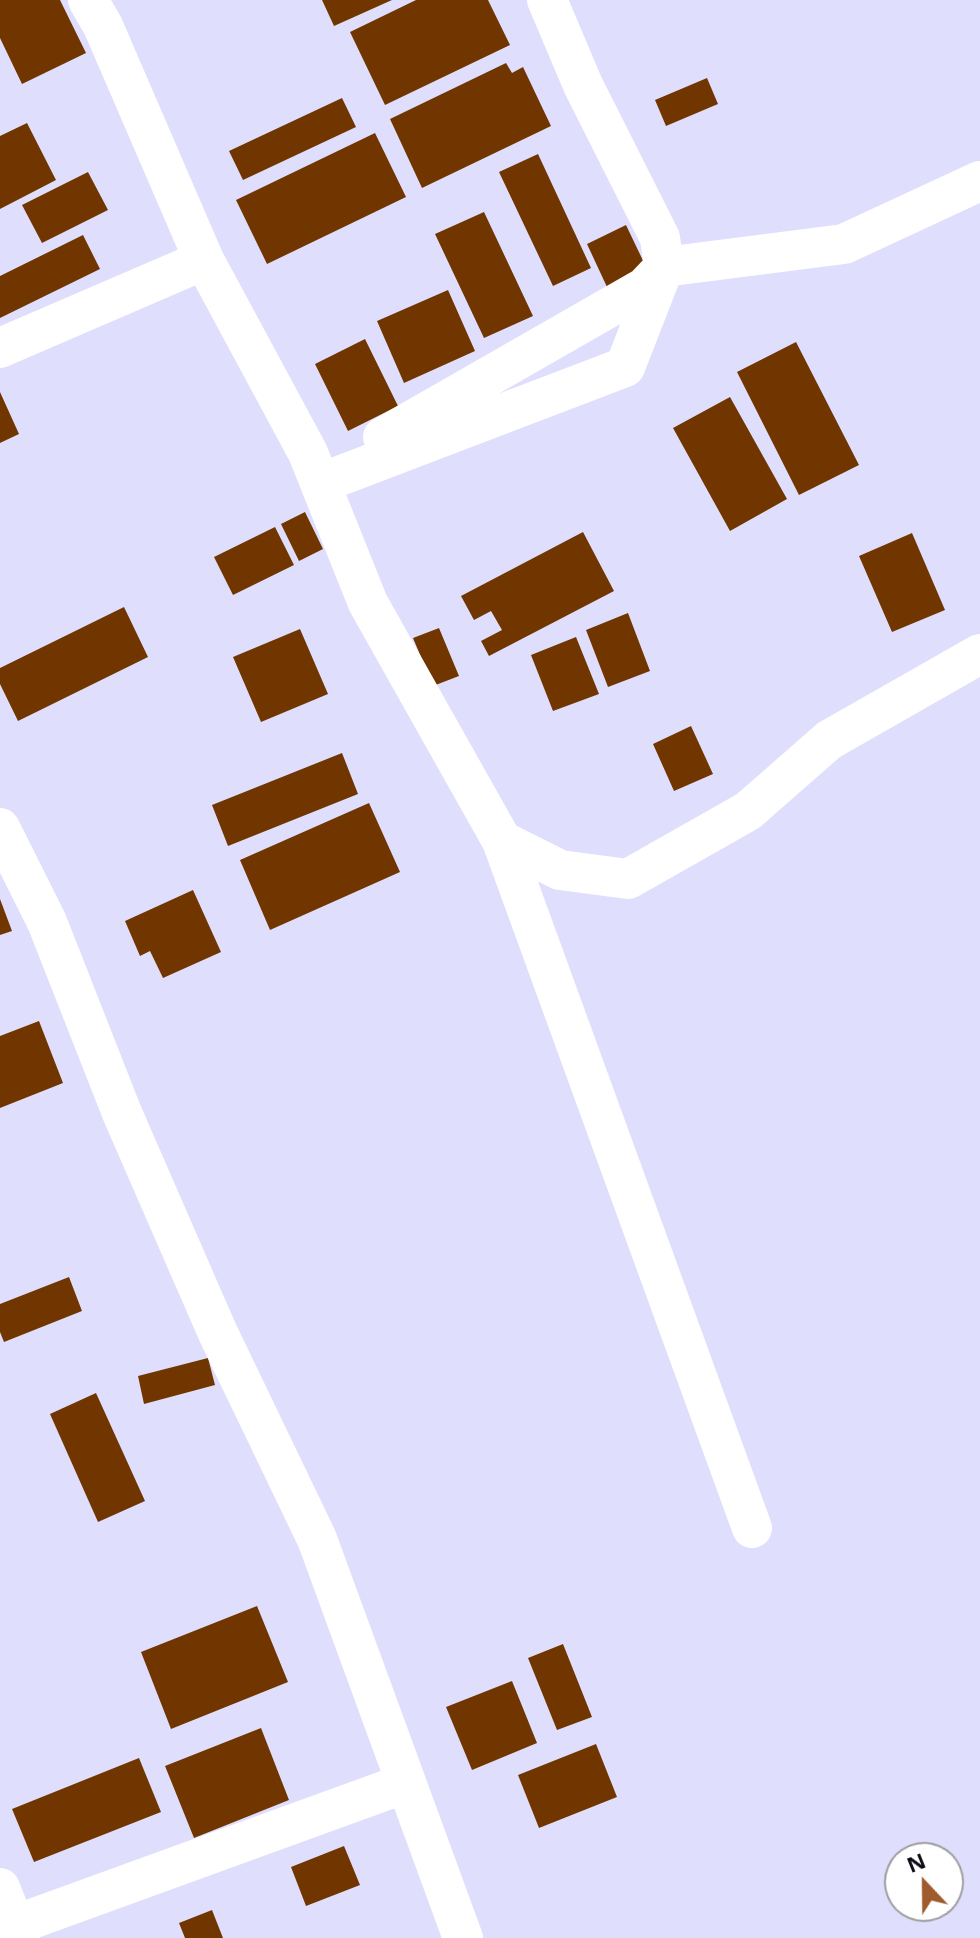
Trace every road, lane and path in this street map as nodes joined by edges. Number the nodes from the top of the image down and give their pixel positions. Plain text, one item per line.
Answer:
1 (88, 0) edge
2 (547, 0) edge
3 (980, 181) edge
4 (204, 260) junction
5 (664, 267) junction
6 (0, 348) edge
7 (314, 468) junction
8 (980, 654) edge
9 (0, 828) edge
10 (502, 841) junction
11 (752, 1528) dead end
12 (406, 1783) junction
13 (0, 1888) edge
14 (17, 1932) edge
15 (463, 1938) edge

1 - 4 street
2 - 5 street
3 - 5 street
4 - 6 street
4 - 7 street
5 - 7 street
5 - 7 street
7 - 10 street
8 - 10 street
9 - 12 street
10 - 11 street
12 - 14 street
12 - 15 street
13 - 14 street

